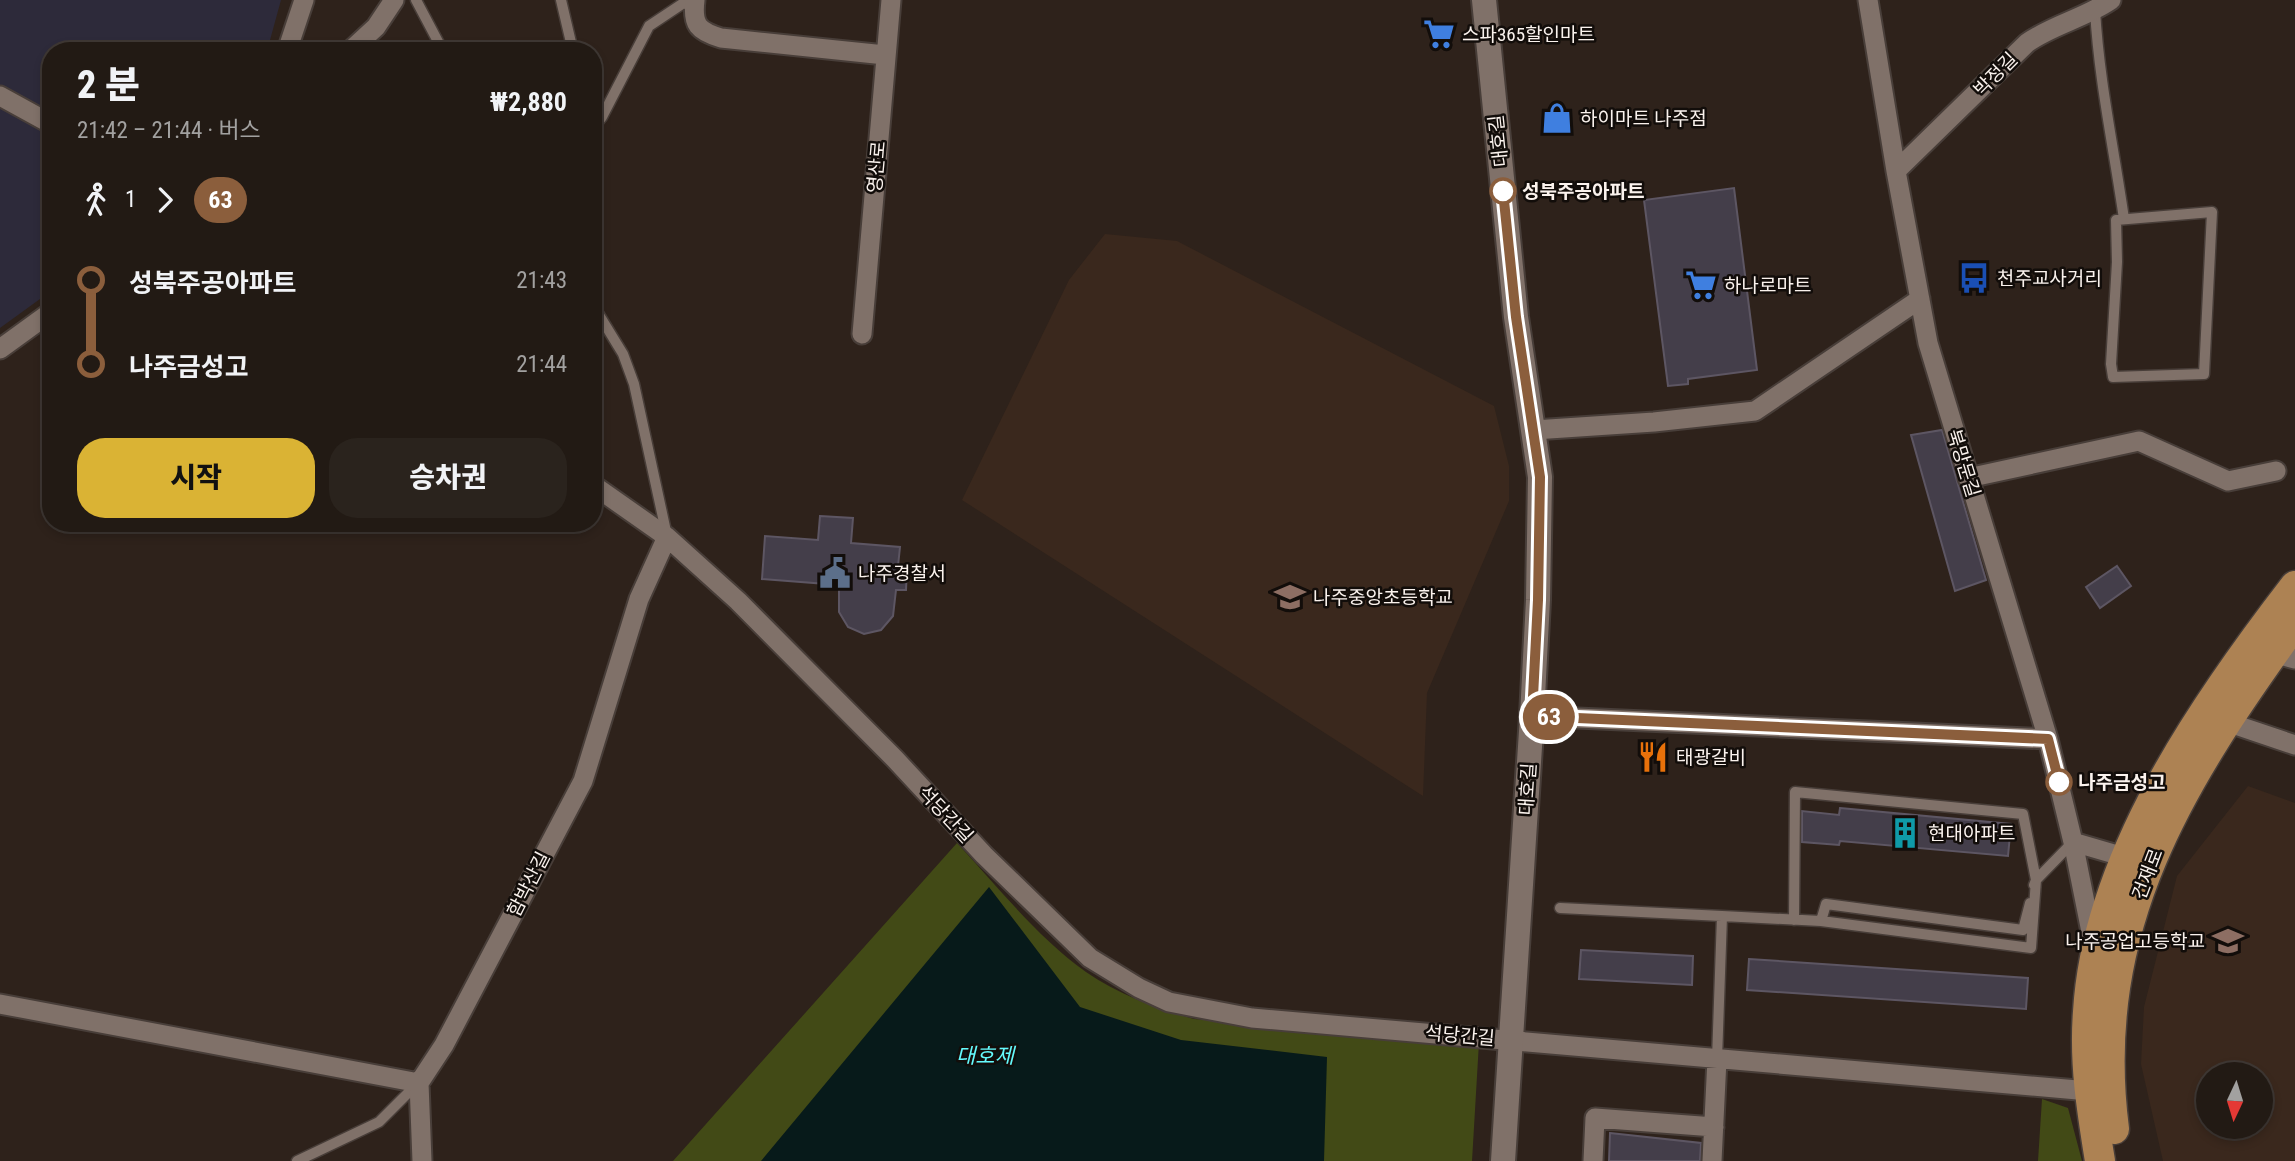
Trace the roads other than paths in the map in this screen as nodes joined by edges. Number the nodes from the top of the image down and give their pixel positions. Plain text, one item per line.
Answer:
1 (304, 0) edge
2 (394, 0) edge
3 (416, 0) edge
4 (561, 0) edge
5 (891, 0) edge
6 (1484, 0) edge
7 (1868, 0) edge
8 (2103, 5) edge
9 (695, 8) edge
10 (290, 42) edge
11 (360, 42) edge
12 (438, 42) edge
13 (571, 42) edge
14 (885, 55) junction
15 (0, 96) edge
16 (602, 117) edge
17 (42, 119) edge
18 (1896, 171) junction
19 (2124, 219) junction
20 (1920, 299) junction
21 (42, 319) edge
22 (602, 320) edge
23 (862, 334) dead end
24 (0, 349) edge
25 (1534, 430) junction
26 (2276, 471) dead end
27 (1968, 478) junction
28 (602, 491) edge
29 (667, 537) junction
30 (2295, 586) edge
31 (2295, 623) edge
32 (2284, 656) edge
33 (1532, 716) junction
34 (2215, 718) junction
35 (2048, 739) junction
36 (2295, 745) edge
37 (2073, 842) junction
38 (2138, 861) junction
39 (2036, 880) junction
40 (1560, 908) dead end
41 (1722, 916) junction
42 (1794, 920) junction
43 (1821, 922) junction
44 (2095, 953) junction
45 (0, 1004) edge
46 (1511, 1040) junction
47 (1717, 1059) junction
48 (419, 1083) junction
49 (2089, 1091) junction
50 (1714, 1127) junction
51 (297, 1161) edge
52 (422, 1161) edge
53 (1503, 1161) edge
54 (1593, 1161) edge
55 (1712, 1161) edge
56 (2100, 1161) edge
57 (2118, 1161) edge

1 - 10 street
2 - 11 street
3 - 12 lane
4 - 13 lane
5 - 14 street, 영산로
6 - 25 street, 대호길
7 - 18 street, 북망문길
8 - 18 street, 박정길
8 - 19 lane
9 - 14 street
9 - 16 lane
14 - 23 street, 영산로
15 - 17 street
18 - 20 street, 북망문길
19 - 19 lane
20 - 25 street
20 - 27 street, 북망문길
21 - 24 street
22 - 29 lane
25 - 33 street, 대호길
26 - 27 street
27 - 35 street, 북망문길
28 - 29 street, 석당간길
29 - 46 street, 석당간길
29 - 48 street, 함박산길
30 - 34 main road, 건재로
31 - 32 main road, 건재로
32 - 34 main road, 건재로
33 - 35 street
33 - 46 street, 대호길
34 - 36 street
34 - 38 main road, 건재로
35 - 37 street, 북망문길
37 - 38 street
37 - 39 lane
37 - 44 street, 건재로
38 - 44 main road, 건재로
38 - 57 main road, 건재로
39 - 42 lane
39 - 43 lane
39 - 43 lane
40 - 41 lane
41 - 42 lane
41 - 47 lane
42 - 43 lane
44 - 49 main road, 건재로
45 - 48 street
46 - 47 street, 석당간길
46 - 53 street, 대호길
47 - 49 street, 석당간길
47 - 50 street
48 - 51 lane, 함박산길
48 - 52 street
49 - 56 main road, 건재로
50 - 54 street
50 - 55 street

